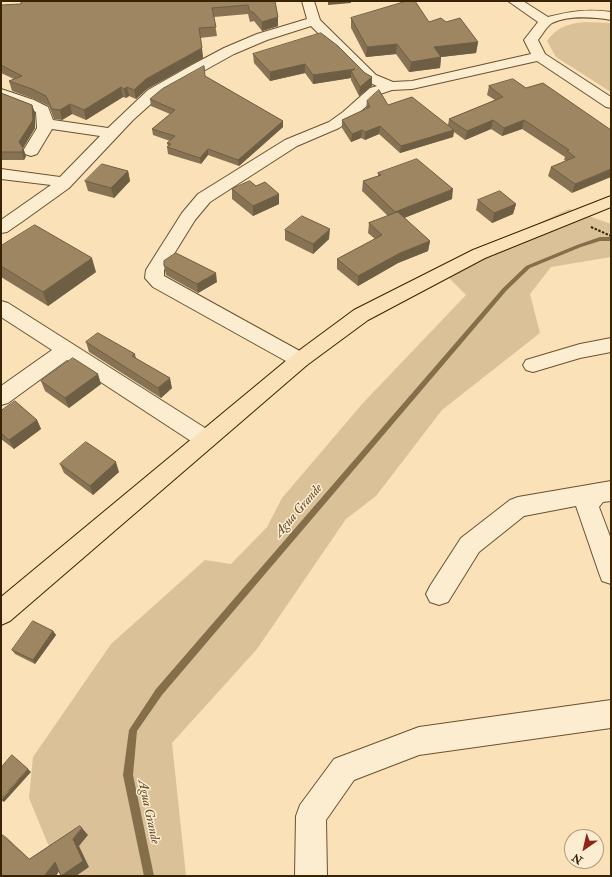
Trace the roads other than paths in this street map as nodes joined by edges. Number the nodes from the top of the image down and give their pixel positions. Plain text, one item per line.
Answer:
1 (308, 1) edge
2 (514, 1) edge
3 (553, 7) dead end
4 (570, 15) junction
5 (611, 16) edge
6 (314, 21) junction
7 (546, 21) junction
8 (539, 56) junction
9 (391, 86) junction
10 (1, 93) edge
11 (611, 104) edge
12 (46, 124) junction
13 (111, 132) junction
14 (31, 151) dead end
15 (1, 174) edge
16 (63, 183) junction
17 (611, 200) edge
18 (1, 228) edge
19 (1, 308) edge
20 (611, 345) edge
21 (66, 350) junction
22 (300, 360) junction
23 (533, 365) dead end
24 (1, 397) edge
25 (205, 439) junction
26 (603, 492) edge
27 (611, 572) edge
28 (439, 594) dead end
29 (1, 613) edge
30 (611, 714) edge
31 (310, 876) edge

1 - 6 street
2 - 7 street
3 - 4 street
4 - 5 street
4 - 7 street
6 - 9 street
6 - 13 street
7 - 8 street
8 - 9 street
8 - 11 street
9 - 22 street
10 - 12 street
12 - 13 street
12 - 14 street
13 - 16 street
15 - 16 street
16 - 18 street
17 - 22 main road
19 - 21 street
20 - 23 street
21 - 24 street
21 - 25 street
22 - 25 main road
25 - 29 main road
26 - 27 street
26 - 28 street
30 - 31 street

